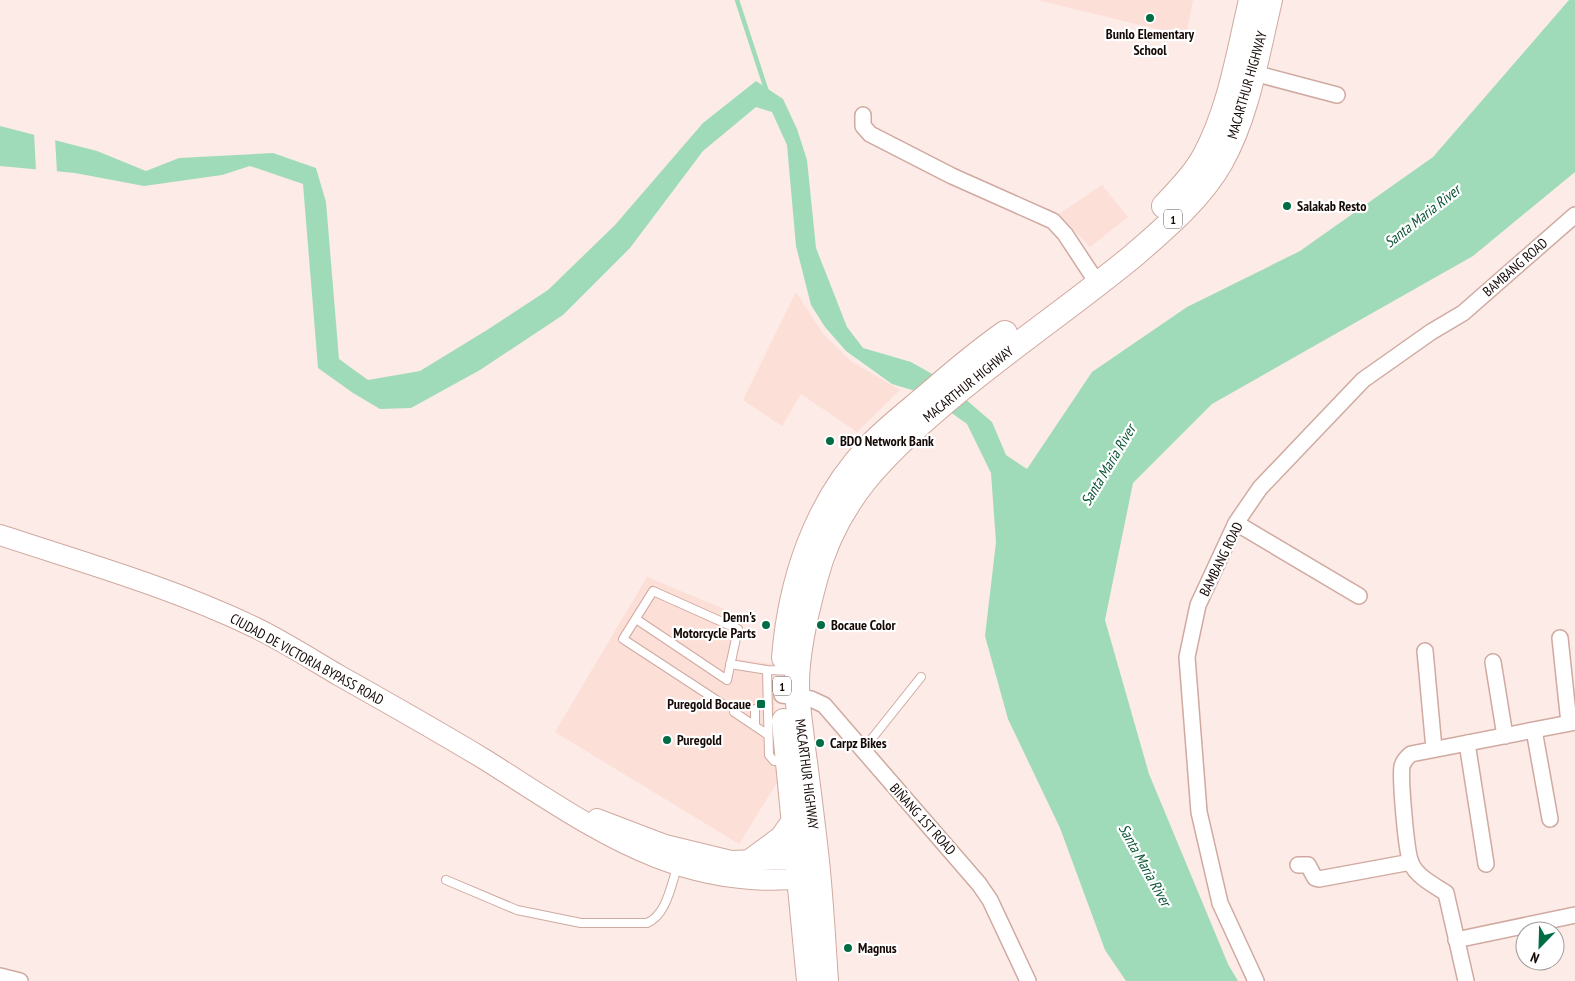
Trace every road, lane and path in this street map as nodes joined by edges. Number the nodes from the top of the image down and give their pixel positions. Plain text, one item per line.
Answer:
1 (1251, 0) edge
2 (1270, 0) edge
3 (1244, 71) junction
4 (1337, 95) dead end
5 (864, 115) dead end
6 (1575, 215) edge
7 (1093, 278) junction
8 (1236, 523) junction
9 (0, 535) edge
10 (1359, 596) dead end
11 (636, 618) junction
12 (1560, 638) dead end
13 (1425, 652) dead end
14 (1492, 662) dead end
15 (730, 664) junction
16 (752, 668) junction
17 (783, 670) junction
18 (752, 677) dead end
19 (921, 677) dead end
20 (790, 695) junction
21 (724, 705) dead end
22 (755, 709) dead end
23 (734, 712) dead end
24 (1572, 723) edge
25 (755, 726) junction
26 (1534, 730) junction
27 (768, 735) junction
28 (1505, 736) junction
29 (1467, 743) junction
30 (1434, 749) junction
31 (862, 751) junction
32 (797, 762) junction
33 (568, 811) junction
34 (1550, 819) dead end
35 (794, 821) junction
36 (751, 861) junction
37 (1411, 862) junction
38 (1486, 864) dead end
39 (678, 865) junction
40 (1298, 865) dead end
41 (808, 868) junction
42 (446, 880) dead end
43 (1575, 915) edge
44 (1456, 940) junction
45 (0, 976) edge
46 (20, 981) edge
47 (809, 981) edge
48 (826, 981) edge
49 (1028, 981) edge
50 (1256, 981) edge
51 (1466, 981) edge

1 - 3 highway, MACARTHUR HIGHWAY / 1
2 - 3 highway, MACARTHUR HIGHWAY / 1
3 - 4 street
3 - 7 highway, MACARTHUR HIGHWAY / 1
5 - 7 street
6 - 8 street, BAMBANG ROAD
7 - 17 highway, MACARTHUR HIGHWAY / 1
8 - 10 street
8 - 50 street, BAMBANG ROAD
9 - 33 main road, CIUDAD DE VICTORIA BYPASS ROAD
11 - 15 lane
11 - 15 lane
11 - 21 lane
12 - 24 street
13 - 30 street
14 - 28 street
15 - 16 lane
16 - 17 lane
16 - 18 lane
17 - 20 highway, MACARTHUR HIGHWAY / 1
17 - 27 lane
19 - 31 lane
20 - 31 street, BIÑANG 1ST ROAD
20 - 32 highway, MACARTHUR HIGHWAY / 1
22 - 25 lane
23 - 25 lane
24 - 26 street
25 - 27 lane
26 - 28 street
26 - 34 street
27 - 32 lane
28 - 29 street
29 - 30 street
29 - 38 street
30 - 37 street
31 - 49 street, BIÑANG 1ST ROAD
32 - 35 highway, MACARTHUR HIGHWAY / 1
32 - 41 highway, MACARTHUR HIGHWAY / 1
33 - 36 main road, CIUDAD DE VICTORIA BYPASS ROAD
33 - 39 main road, CIUDAD DE VICTORIA BYPASS ROAD
35 - 36 highway
35 - 41 highway, MACARTHUR HIGHWAY / 1
36 - 41 main road, CIUDAD DE VICTORIA BYPASS ROAD
37 - 40 street
37 - 44 street
39 - 41 main road, CIUDAD DE VICTORIA BYPASS ROAD
39 - 42 lane
41 - 47 highway, MACARTHUR HIGHWAY / 1
41 - 48 highway, MACARTHUR HIGHWAY / 1
43 - 44 street
44 - 51 street
45 - 46 street

